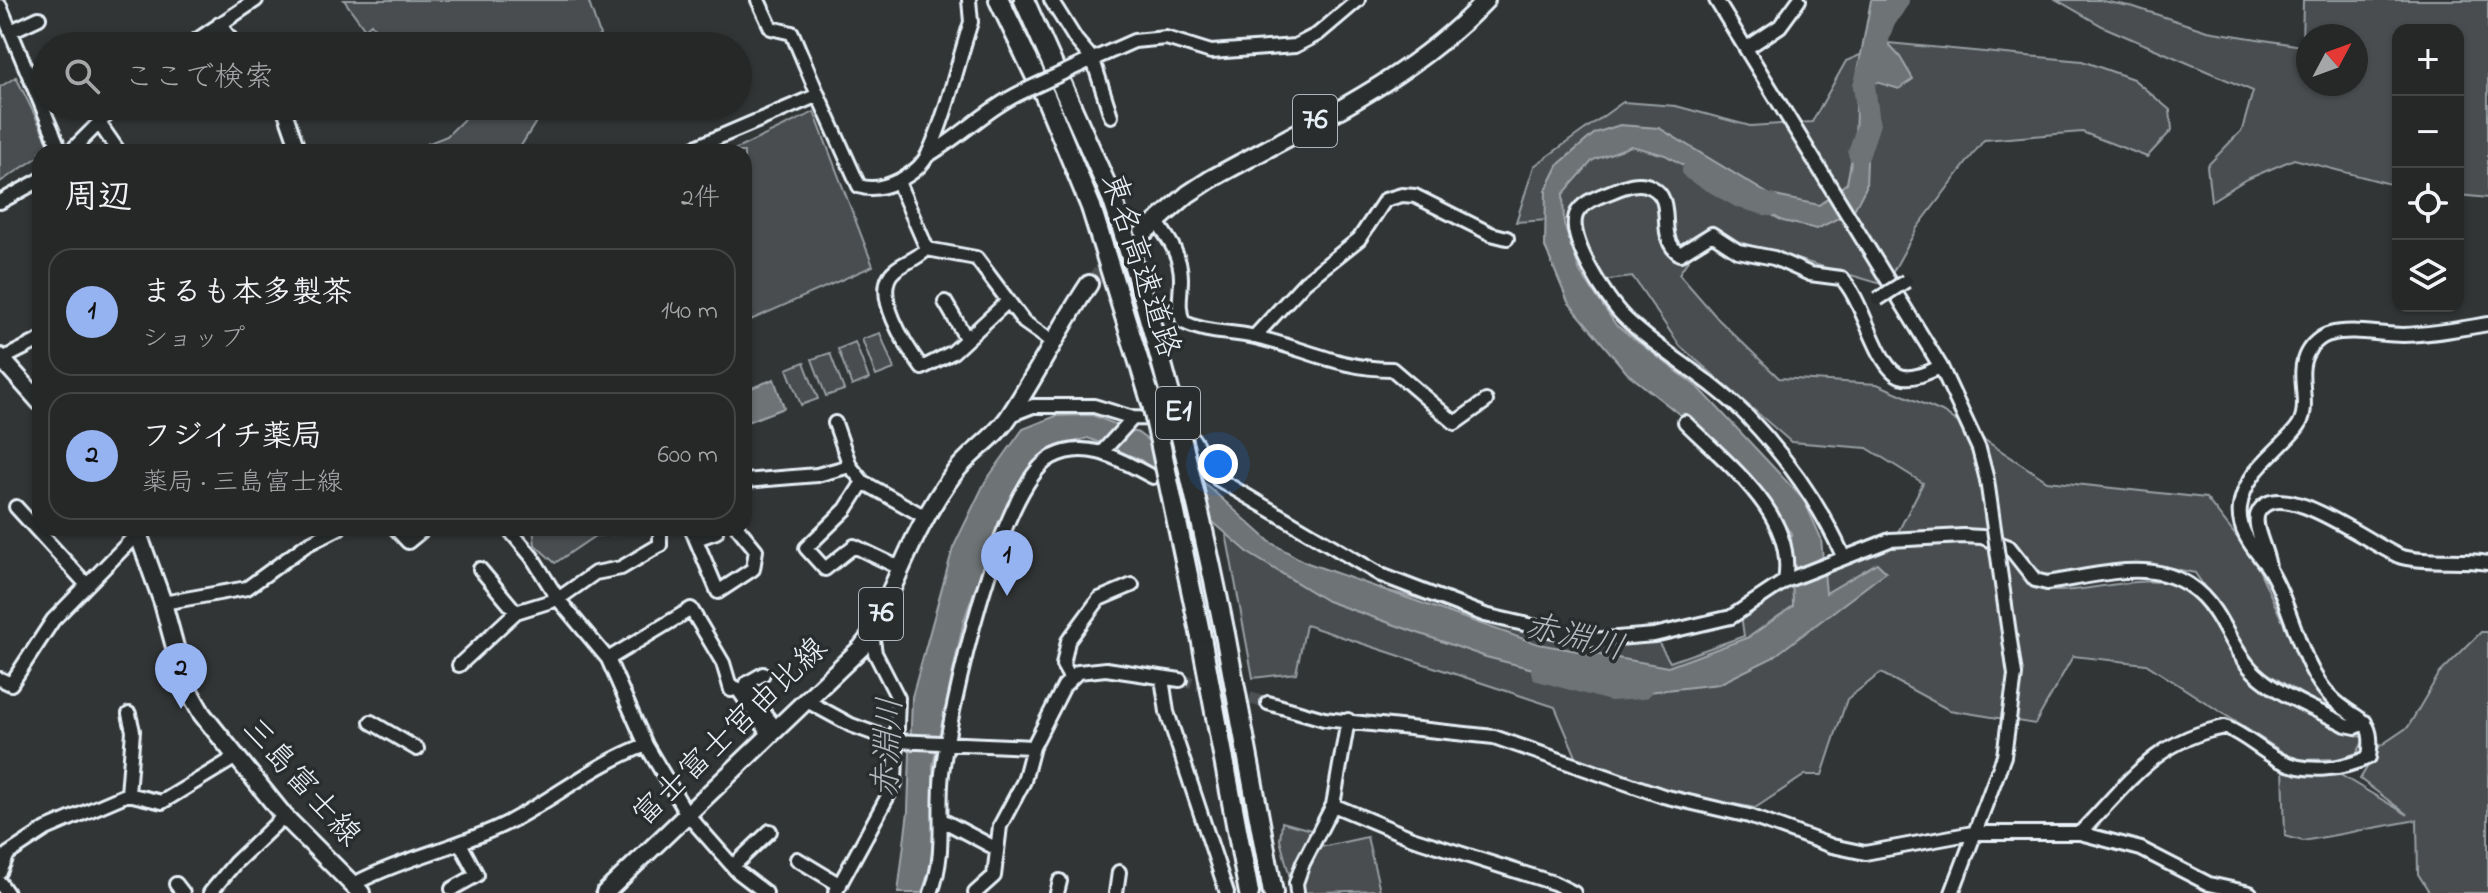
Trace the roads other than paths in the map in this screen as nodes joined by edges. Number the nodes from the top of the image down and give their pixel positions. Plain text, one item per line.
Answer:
1 (256, 0) edge
2 (758, 0) edge
3 (969, 0) edge
4 (999, 0) edge
5 (1024, 0) edge
6 (1051, 0) edge
7 (1358, 0) edge
8 (1486, 0) edge
9 (1716, 0) edge
10 (1799, 0) edge
11 (0, 6) edge
12 (39, 18) dead end
13 (219, 24) junction
14 (11, 31) junction
15 (208, 32) edge
16 (225, 32) edge
17 (1747, 48) junction
18 (1088, 62) junction
19 (32, 82) edge
20 (818, 95) junction
21 (1111, 116) dead end
22 (48, 120) edge
23 (102, 120) edge
24 (288, 120) edge
25 (99, 123) junction
26 (58, 144) edge
27 (78, 144) edge
28 (113, 144) edge
29 (296, 144) edge
30 (703, 144) edge
31 (927, 156) junction
32 (898, 182) junction
33 (32, 184) edge
34 (0, 202) edge
35 (1156, 221) junction
36 (1139, 237) tunnel mouth
37 (1507, 238) dead end
38 (927, 249) junction
39 (1906, 281) dead end
40 (1089, 284) tunnel mouth
41 (945, 302) dead end
42 (1007, 302) junction
43 (1863, 309) junction
44 (2488, 324) edge
45 (1254, 337) junction
46 (966, 338) junction
47 (1051, 341) junction
48 (32, 344) edge
49 (0, 359) edge
50 (1941, 367) junction
51 (32, 393) edge
52 (1486, 401) dead end
53 (1010, 415) junction
54 (1128, 422) junction
55 (1685, 422) dead end
56 (835, 423) dead end
57 (1103, 451) junction
58 (850, 466) junction
59 (1153, 477) dead end
60 (752, 480) edge
61 (863, 482) junction
62 (16, 507) dead end
63 (927, 518) junction
64 (32, 525) edge
65 (42, 536) edge
66 (132, 536) edge
67 (139, 536) edge
68 (314, 536) edge
69 (324, 536) edge
70 (515, 536) edge
71 (660, 536) edge
72 (695, 536) edge
73 (745, 536) edge
74 (316, 540) junction
75 (1838, 558) junction
76 (2488, 563) edge
77 (480, 569) dead end
78 (902, 569) junction
79 (2269, 569) junction
80 (1785, 581) junction
81 (87, 585) junction
82 (1132, 585) dead end
83 (558, 599) junction
84 (163, 603) junction
85 (516, 612) junction
86 (872, 634) junction
87 (608, 659) junction
88 (459, 665) dead end
89 (763, 674) dead end
90 (1162, 678) junction
91 (0, 679) edge
92 (1071, 679) junction
93 (1180, 680) tunnel mouth
94 (805, 700) junction
95 (1268, 703) tunnel mouth
96 (129, 714) dead end
97 (1348, 720) junction
98 (371, 722) dead end
99 (2365, 722) junction
100 (772, 731) junction
101 (895, 741) junction
102 (947, 741) junction
103 (646, 745) junction
104 (1033, 747) junction
105 (417, 749) dead end
106 (236, 757) junction
107 (128, 794) junction
108 (1333, 805) junction
109 (687, 814) junction
110 (284, 816) junction
111 (942, 820) junction
112 (770, 831) dead end
113 (1973, 833) junction
114 (2080, 833) junction
115 (461, 845) junction
116 (997, 849) junction
117 (797, 859) dead end
118 (1, 863) edge
119 (733, 866) junction
120 (1119, 872) dead end
121 (0, 883) edge
122 (985, 883) junction
123 (358, 889) edge
124 (452, 889) dead end
125 (837, 889) edge
126 (7, 893) edge
127 (210, 893) edge
128 (605, 893) edge
129 (766, 893) edge
130 (931, 893) edge
131 (975, 893) edge
132 (994, 893) edge
133 (1116, 893) edge
134 (1227, 893) edge
135 (1249, 893) edge
136 (1273, 893) edge
137 (1297, 893) edge
138 (1574, 893) edge
139 (1952, 893) edge
140 (2250, 893) edge

1 - 13 street
2 - 20 street
3 - 31 street
4 - 135 highway, 東名高速道路 / E1, bridge
5 - 136 highway, 東名高速道路 / E1, bridge
6 - 18 street
7 - 18 street
8 - 35 main road, 76
9 - 17 street
10 - 17 street
11 - 14 street
12 - 14 street
13 - 15 street
13 - 16 street
14 - 19 street
17 - 50 street
18 - 21 street
18 - 31 street, bridge
20 - 30 street
20 - 32 street
22 - 26 street
23 - 25 street
24 - 29 street
25 - 27 street
25 - 28 street
31 - 32 street
32 - 38 street
33 - 34 street
35 - 36 main road, 76
35 - 45 street
37 - 45 street
38 - 42 street
38 - 46 street
39 - 43 street, bridge
40 - 47 main road, 富士富士宮由比線 / 76
41 - 46 street
42 - 46 street
42 - 47 street
43 - 50 street
43 - 75 street
44 - 79 street
45 - 52 street
47 - 53 main road, 富士富士宮由比線 / 76
48 - 49 street
49 - 51 main road
50 - 113 street, bridge
53 - 54 street
53 - 63 main road, 富士富士宮由比線 / 76
54 - 57 street
54 - 80 street
55 - 80 street
56 - 58 street
57 - 59 street
57 - 102 street
58 - 60 street
58 - 61 street
61 - 63 street
61 - 78 street
62 - 64 street
63 - 78 main road, 富士富士宮由比線 / 76
65 - 81 street
66 - 81 street
67 - 84 main road, 三島富士線
68 - 74 street
69 - 74 street
70 - 83 street
71 - 83 street
72 - 73 street
74 - 84 street
75 - 80 street
75 - 99 street
76 - 79 street
77 - 85 street
78 - 86 main road, 富士富士宮由比線 / 76
79 - 99 street
81 - 91 street
82 - 92 street
83 - 85 street
83 - 87 street
84 - 106 main road, 三島富士線
85 - 88 street
86 - 94 main road, 富士富士宮由比線 / 76
86 - 101 street
87 - 100 street
87 - 103 street
89 - 100 street
90 - 92 street
90 - 93 street
90 - 134 street
92 - 104 street
94 - 100 main road, 富士富士宮由比線 / 76
94 - 101 street
95 - 97 street
96 - 107 street
97 - 108 street
97 - 113 street
98 - 105 street
99 - 114 street
100 - 109 main road, 富士富士宮由比線 / 76
101 - 102 street
101 - 125 street
102 - 104 street
102 - 111 street
103 - 109 street
103 - 115 street
104 - 116 street
106 - 107 street
106 - 110 main road, 三島富士線
107 - 118 street
108 - 137 street
108 - 138 street
109 - 119 street
109 - 128 main road, 富士富士宮由比線 / 76
110 - 123 main road, 三島富士線
110 - 127 street
111 - 116 street
111 - 130 street
112 - 119 street
113 - 114 street
113 - 139 street
114 - 140 street
115 - 123 street
115 - 124 street
116 - 122 street
117 - 125 street
119 - 129 street
120 - 133 street
121 - 126 street
122 - 131 street
122 - 132 street

